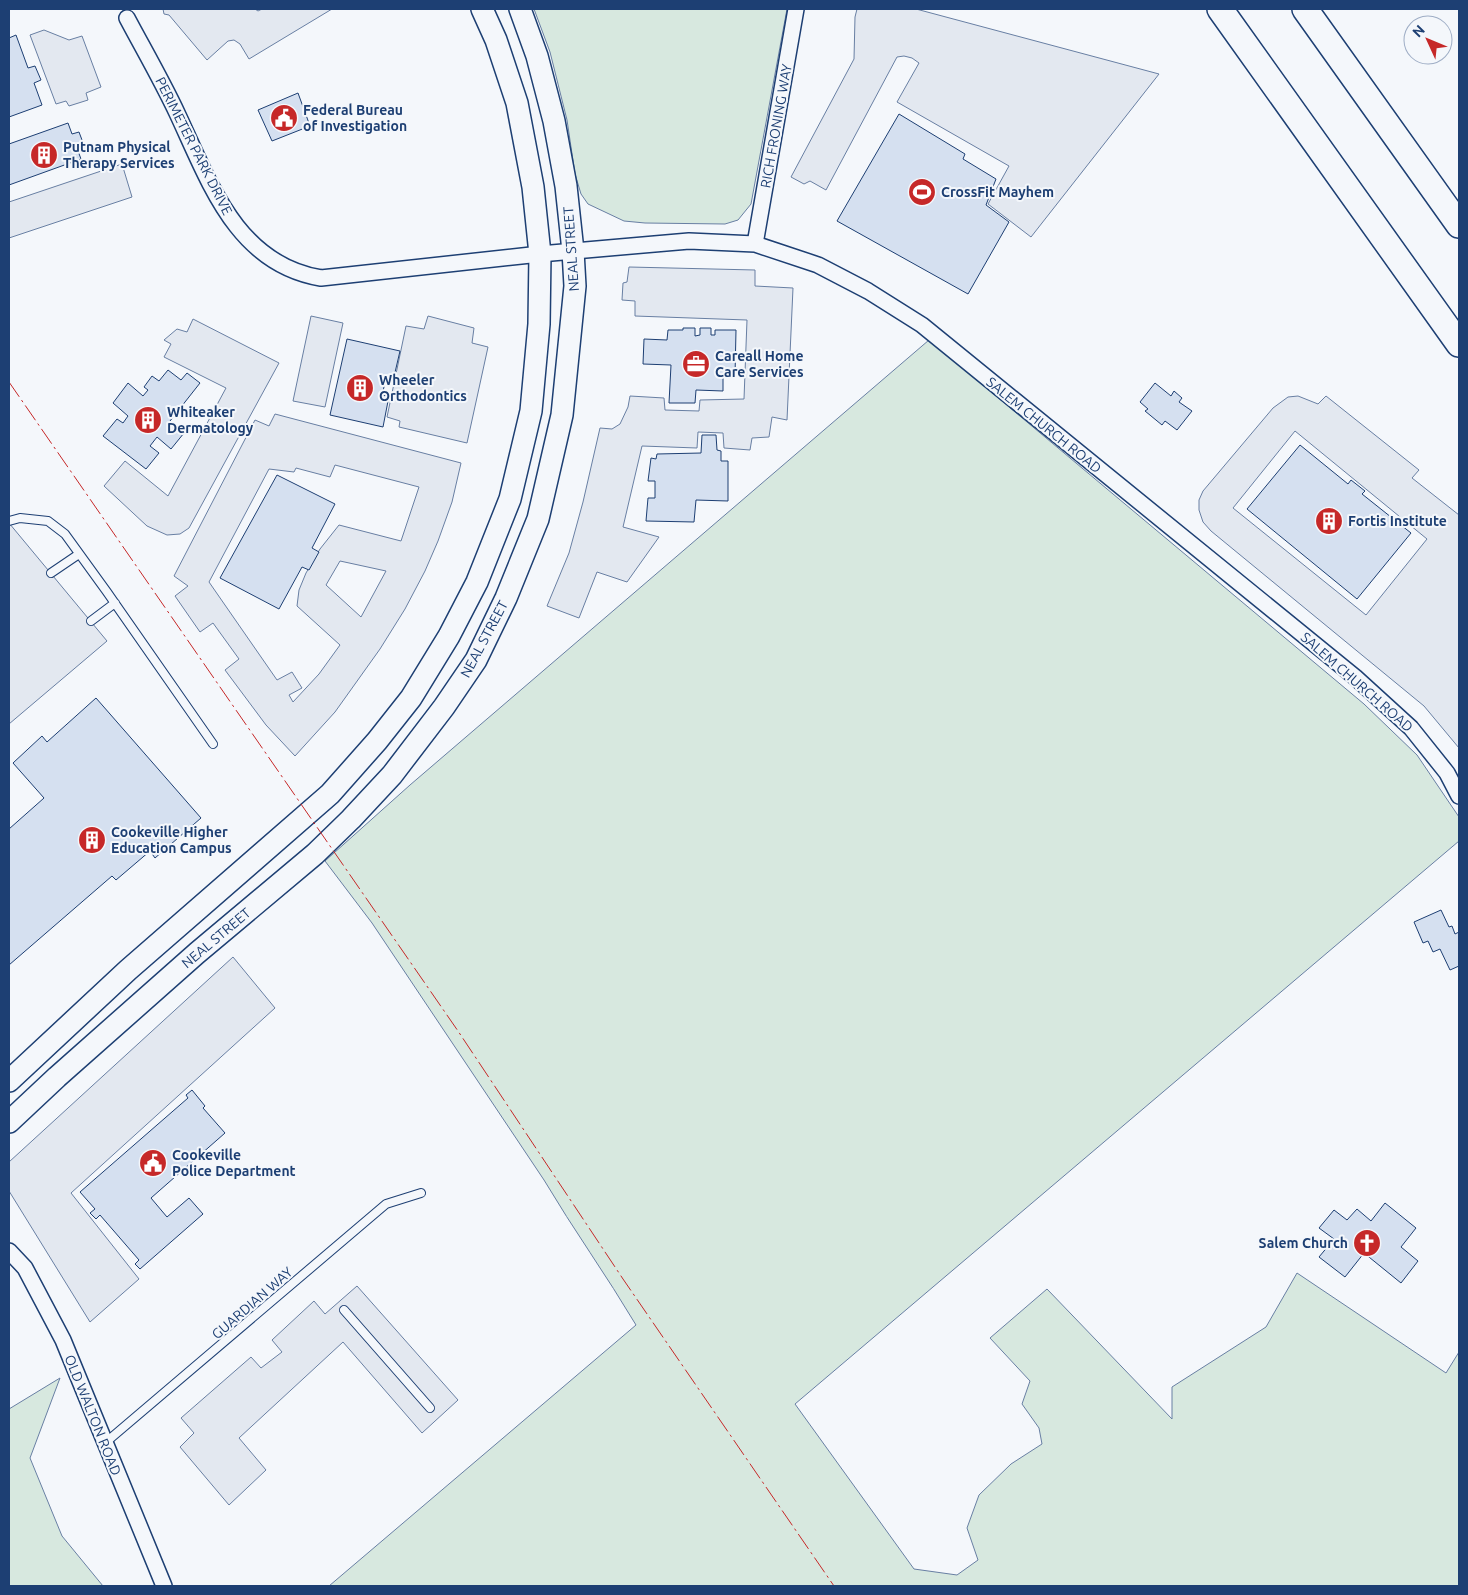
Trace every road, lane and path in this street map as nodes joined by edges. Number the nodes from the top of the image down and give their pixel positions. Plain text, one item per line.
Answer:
1 (482, 9) edge
2 (520, 9) edge
3 (796, 9) edge
4 (1220, 9) edge
5 (1305, 9) edge
6 (128, 18) dead end
7 (1459, 225) edge
8 (755, 244) junction
9 (573, 252) junction
10 (540, 254) junction
11 (1459, 344) edge
12 (9, 520) edge
13 (79, 554) junction
14 (51, 574) dead end
15 (476, 582) junction
16 (506, 598) junction
17 (115, 603) junction
18 (90, 621) dead end
19 (212, 744) dead end
20 (1459, 796) edge
21 (9, 1081) edge
22 (9, 1122) edge
23 (421, 1193) dead end
24 (9, 1251) edge
25 (344, 1310) dead end
26 (430, 1408) dead end
27 (105, 1444) junction
28 (164, 1586) edge

1 - 10 main road
2 - 9 main road, NEAL STREET
3 - 8 street, RICH FRONING WAY
4 - 11 highway
5 - 7 highway
6 - 10 street, PERIMETER PARK DRIVE
8 - 9 street, SALEM CHURCH ROAD
8 - 20 street, SALEM CHURCH ROAD
9 - 10 street, SALEM CHURCH ROAD
9 - 16 main road, NEAL STREET
10 - 15 main road
12 - 13 lane
13 - 14 lane
13 - 17 lane
15 - 16 main road
15 - 21 main road
16 - 22 main road, NEAL STREET
17 - 18 lane
17 - 19 lane
23 - 27 lane, GUARDIAN WAY
24 - 27 street, OLD WALTON ROAD
25 - 26 lane
27 - 28 street, OLD WALTON ROAD

